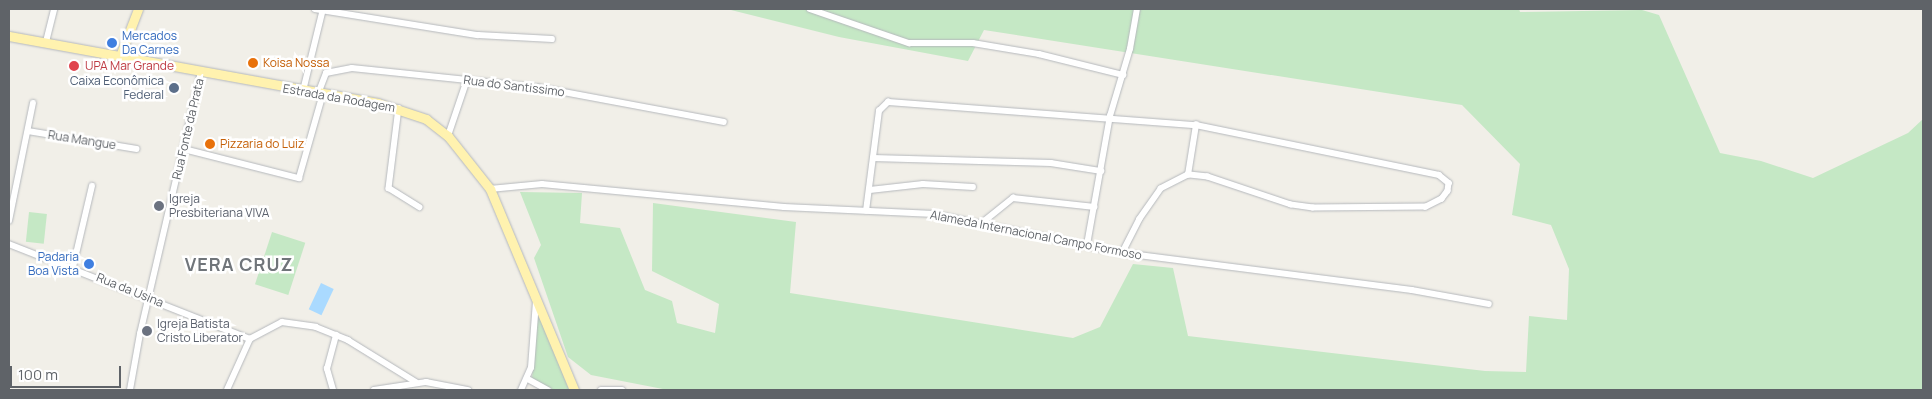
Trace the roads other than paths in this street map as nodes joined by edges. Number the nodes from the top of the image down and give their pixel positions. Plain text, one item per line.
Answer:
1 (54, 9) edge
2 (138, 9) edge
3 (315, 9) edge
4 (810, 9) edge
5 (1137, 9) edge
6 (322, 10) edge
7 (9, 36) edge
8 (552, 39) dead end
9 (46, 42) junction
10 (120, 56) junction
11 (201, 72) junction
12 (1123, 75) junction
13 (467, 80) junction
14 (303, 91) junction
15 (321, 94) junction
16 (33, 102) dead end
17 (399, 108) junction
18 (1110, 116) junction
19 (724, 122) dead end
20 (1196, 125) junction
21 (28, 131) junction
22 (448, 136) junction
23 (137, 149) dead end
24 (184, 149) junction
25 (873, 158) junction
26 (1101, 171) junction
27 (1188, 174) junction
28 (92, 186) dead end
29 (973, 187) dead end
30 (490, 189) junction
31 (870, 190) junction
32 (419, 207) dead end
33 (1095, 207) junction
34 (866, 211) junction
35 (9, 222) edge
36 (982, 223) junction
37 (9, 244) edge
38 (1087, 245) junction
39 (1123, 253) junction
40 (73, 267) junction
41 (537, 295) junction
42 (148, 297) junction
43 (1489, 304) dead end
44 (336, 335) junction
45 (250, 340) junction
46 (528, 379) junction
47 (416, 382) junction
48 (130, 390) edge
49 (227, 390) edge
50 (333, 390) edge
51 (374, 390) edge
52 (468, 390) edge
53 (521, 390) edge
54 (548, 390) edge
55 (574, 390) edge
56 (601, 390) edge
57 (622, 390) edge

1 - 9 street
2 - 10 main road
3 - 6 street
4 - 12 street
5 - 12 street
6 - 8 street
6 - 14 street
7 - 9 main road, Estrada da Rodagem
9 - 10 main road, Estrada da Rodagem
10 - 11 main road, Estrada da Rodagem
11 - 14 main road, Estrada da Rodagem
11 - 24 street, Rua Fonte da Prata
12 - 18 street
13 - 15 street, Rua do Santissimo
13 - 19 street, Rua do Santissimo
13 - 22 street
14 - 15 main road, Estrada da Rodagem
15 - 17 main road, Estrada da Rodagem
15 - 24 street, Rua do Santissimo
16 - 21 street
17 - 22 main road, Estrada da Rodagem
17 - 32 street
18 - 20 street
18 - 25 street
18 - 26 street
20 - 27 street
20 - 27 street
21 - 23 street, Rua Mangue
21 - 35 street
22 - 30 main road, Estrada da Rodagem
24 - 42 street, Rua Fonte da Prata
25 - 26 street
25 - 31 street
26 - 33 street
27 - 39 street
28 - 40 street
29 - 31 street
30 - 34 street, Alameda Internacional Campo Formoso
30 - 41 main road, Estrada da Rodagem
31 - 34 street
33 - 36 street
33 - 38 street
34 - 36 street, Alameda Internacional Campo Formoso
36 - 38 street, Alameda Internacional Campo Formoso
37 - 40 street, Rua da Usina
38 - 39 street, Alameda Internacional Campo Formoso
39 - 43 street, Alameda Internacional Campo Formoso
40 - 42 street, Rua da Usina
41 - 46 street
41 - 55 main road, Estrada da Rodagem
42 - 45 street, Rua da Usina
42 - 48 street, Rua Fonte da Prata
44 - 45 street
44 - 47 street
44 - 50 street
45 - 49 street
46 - 53 street
46 - 54 street
47 - 51 street
47 - 52 street
56 - 57 street

